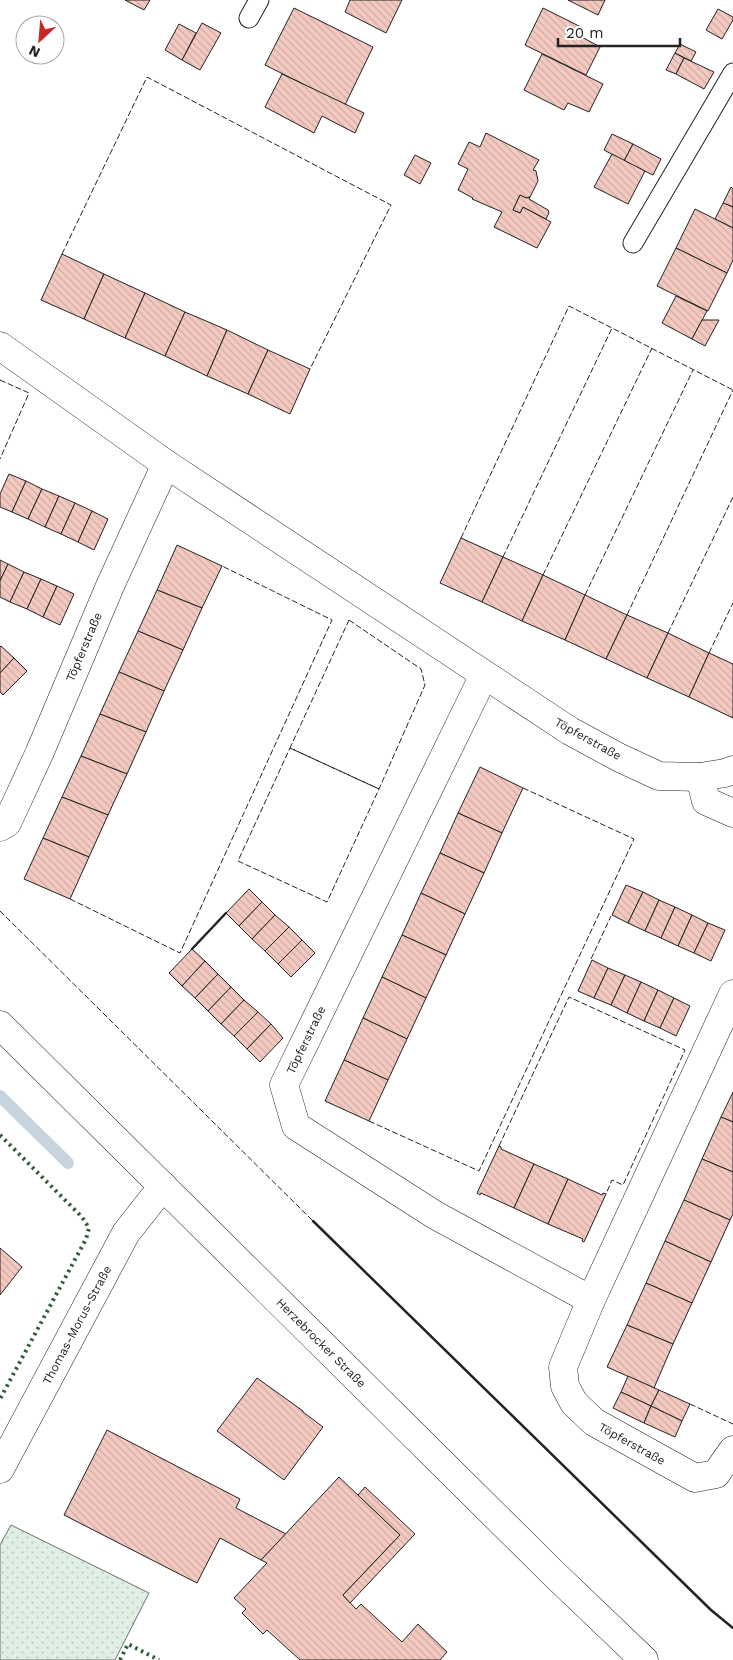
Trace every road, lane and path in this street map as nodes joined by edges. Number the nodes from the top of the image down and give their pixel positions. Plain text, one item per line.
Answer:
1 (259, 0) edge
2 (249, 18) dead end
3 (733, 73) edge
4 (633, 243) dead end
5 (0, 346) edge
6 (166, 464) junction
7 (484, 676) junction
8 (733, 770) edge
9 (700, 777) junction
10 (733, 813) edge
11 (0, 827) edge
12 (733, 994) edge
13 (0, 1025) edge
14 (163, 1186) junction
15 (591, 1300) junction
16 (733, 1450) edge
17 (0, 1466) edge
18 (644, 1660) edge

1 - 2 lane
3 - 4 lane
5 - 6 street, Töpferstraße
6 - 7 street, Töpferstraße
6 - 11 street, Töpferstraße
7 - 9 street, Töpferstraße
7 - 15 street, Töpferstraße
8 - 9 street, Töpferstraße
9 - 10 street
12 - 15 street, Töpferstraße
13 - 14 street, Herzebrocker Straße
14 - 17 street, Thomas-Morus-Straße
14 - 18 street, Herzebrocker Straße
15 - 16 street, Töpferstraße

